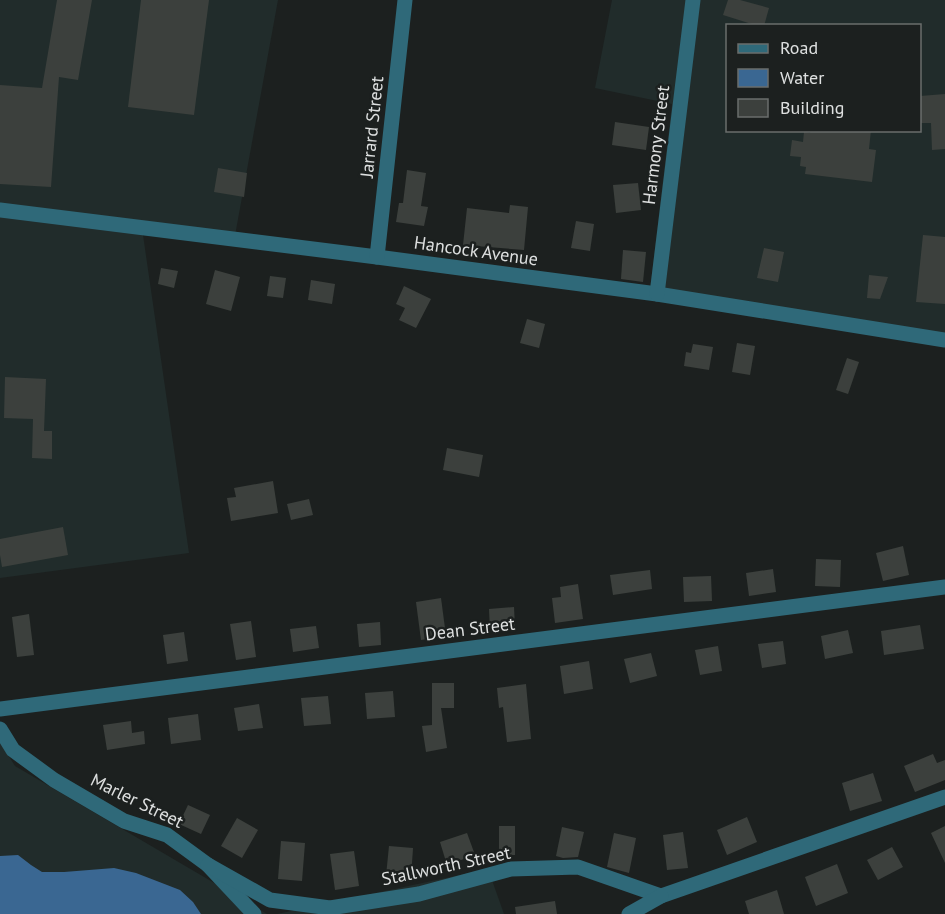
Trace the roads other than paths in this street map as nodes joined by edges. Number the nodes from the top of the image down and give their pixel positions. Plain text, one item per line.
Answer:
1 (405, 0) edge
2 (693, 0) edge
3 (0, 210) edge
4 (377, 257) junction
5 (657, 294) junction
6 (945, 340) edge
7 (945, 587) edge
8 (0, 709) edge
9 (0, 729) edge
10 (945, 797) edge
11 (208, 864) junction
12 (661, 896) junction
13 (254, 914) edge
14 (629, 914) edge

1 - 4 street, Jarrard Street
2 - 5 street, Harmony Street
3 - 4 street, Hancock Avenue
4 - 5 street, Hancock Avenue
5 - 6 street, Hancock Avenue
7 - 8 street, Dean Street
9 - 11 street, Marler Street
10 - 12 street
11 - 12 street, Stallworth Street
11 - 13 street, Marler Street
12 - 14 street

